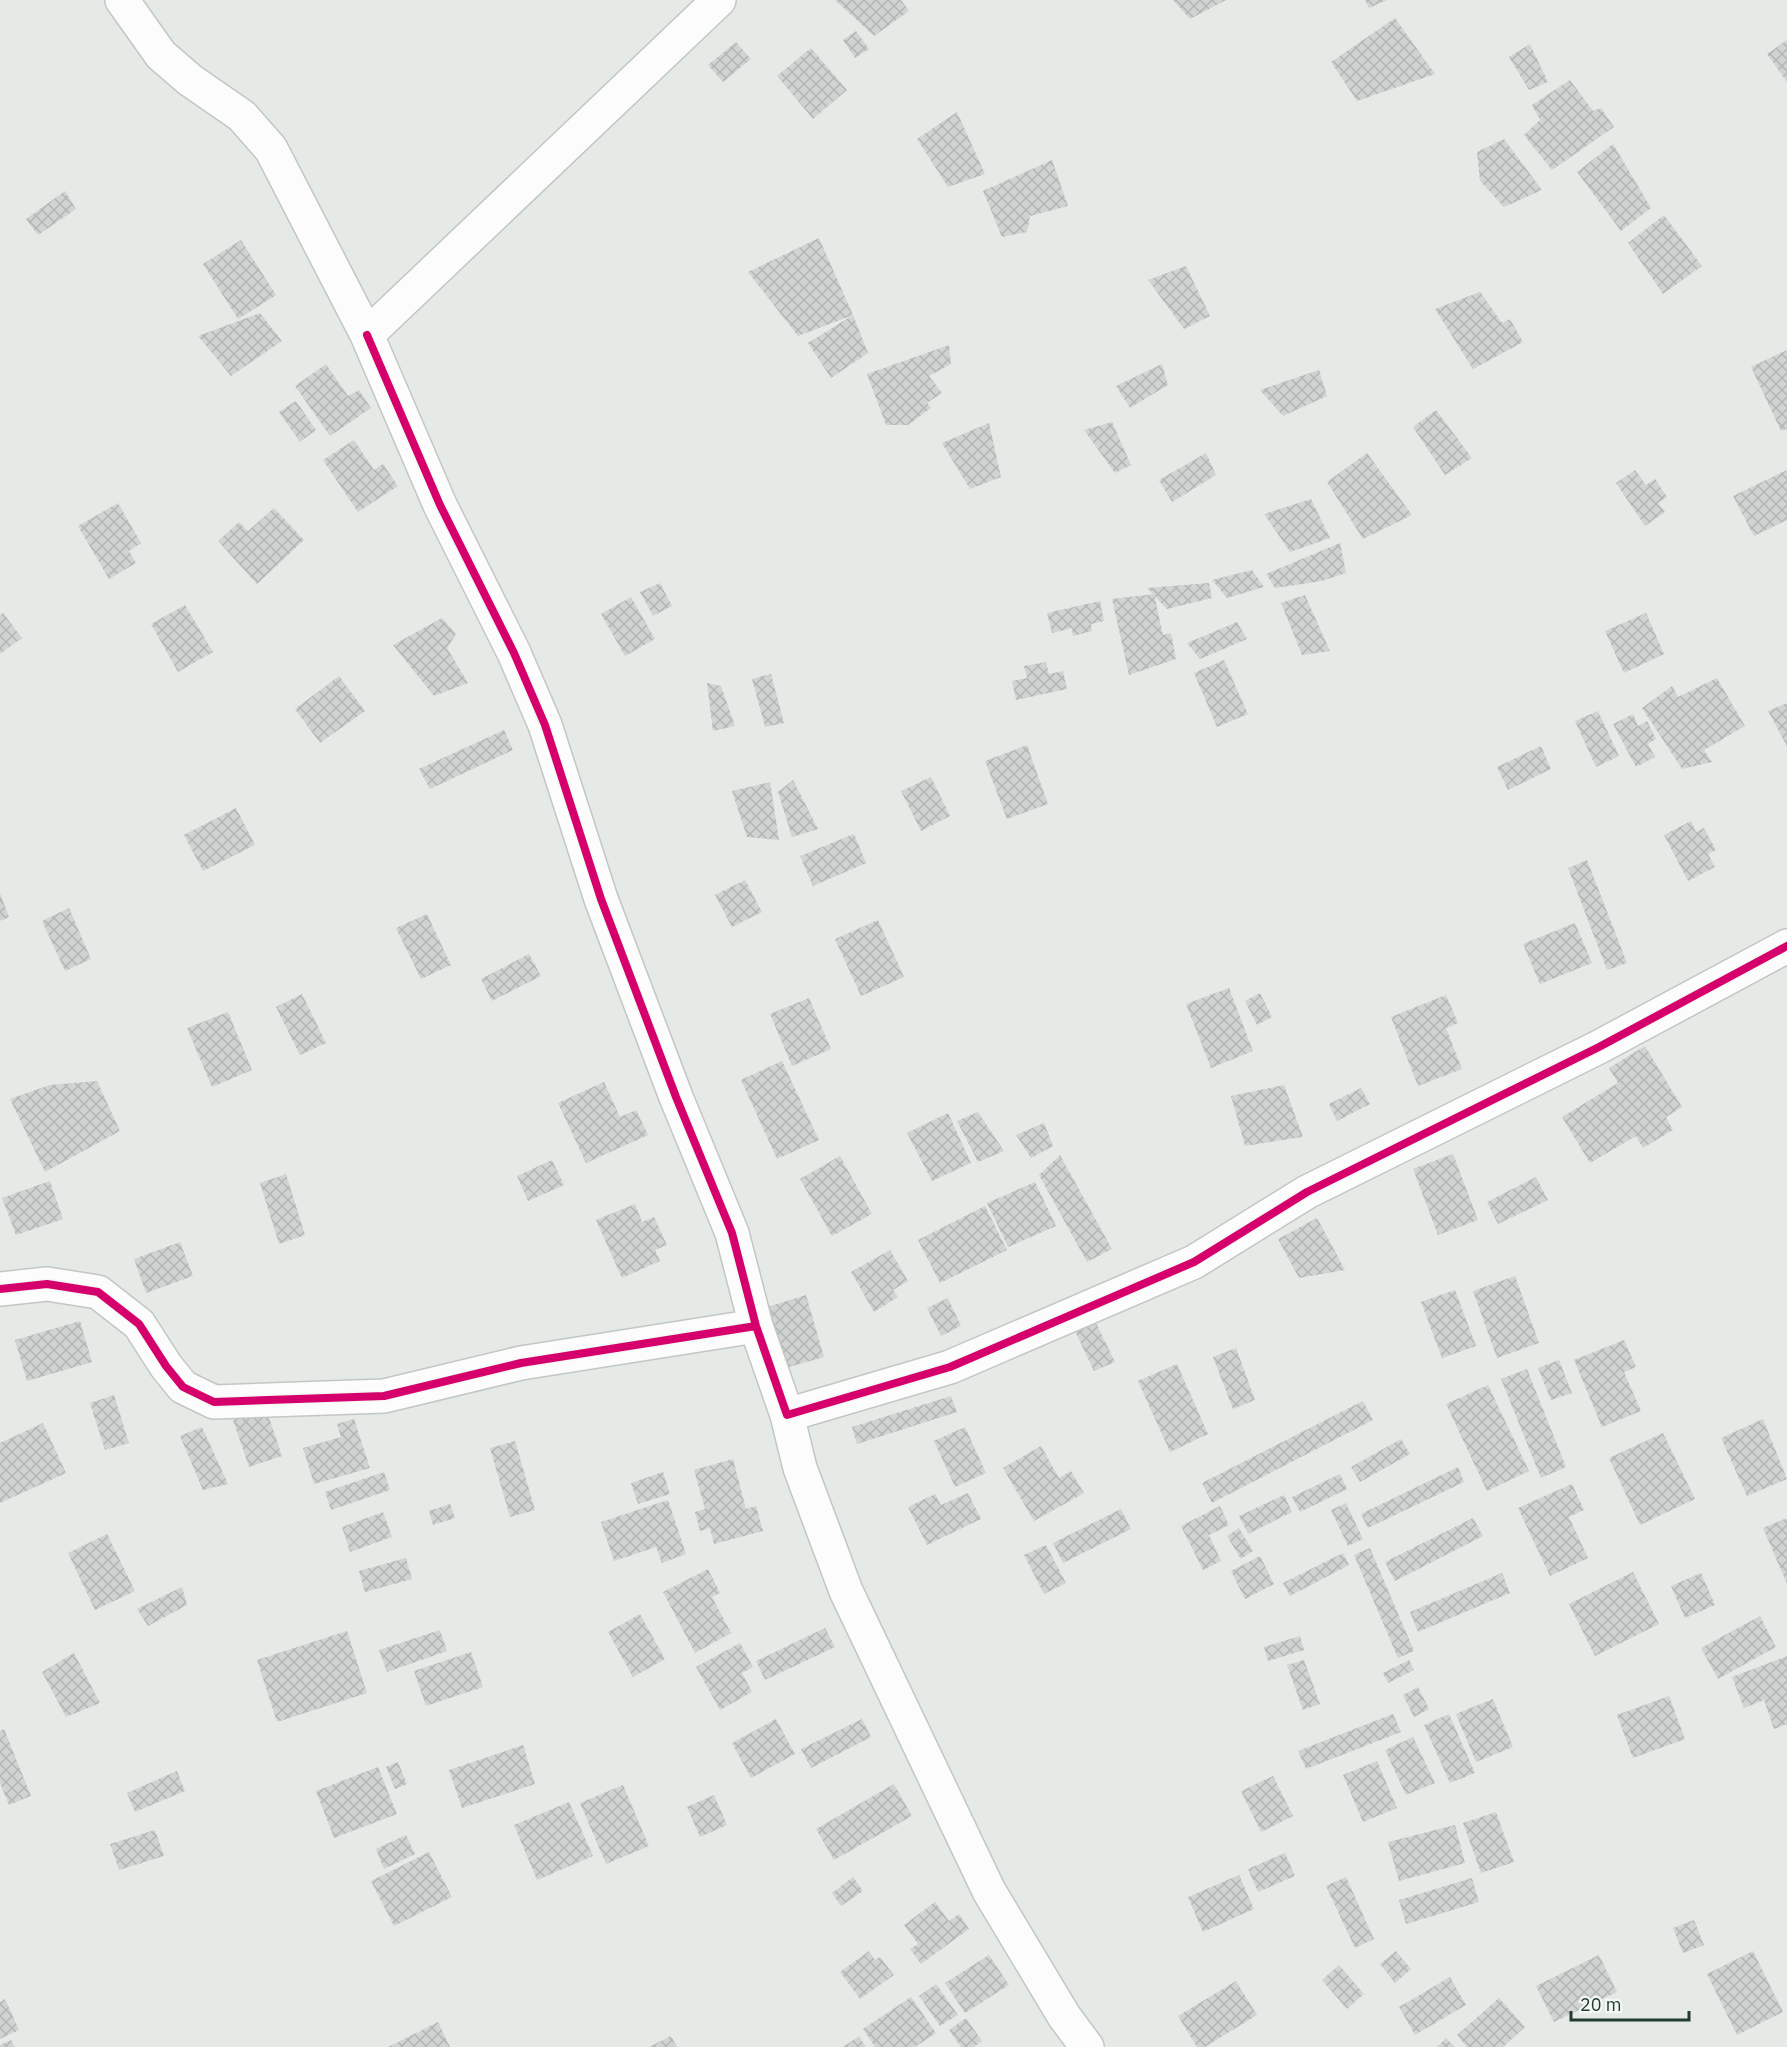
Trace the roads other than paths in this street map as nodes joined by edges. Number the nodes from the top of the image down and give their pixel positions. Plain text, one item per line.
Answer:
1 (122, 0) edge
2 (719, 0) edge
3 (367, 335) junction
4 (1787, 946) edge
5 (0, 1289) edge
6 (756, 1326) junction
7 (787, 1415) junction
8 (1087, 2047) edge

1 - 3 street
2 - 3 street
3 - 6 street
4 - 7 street
5 - 6 street
6 - 7 street
7 - 8 street

